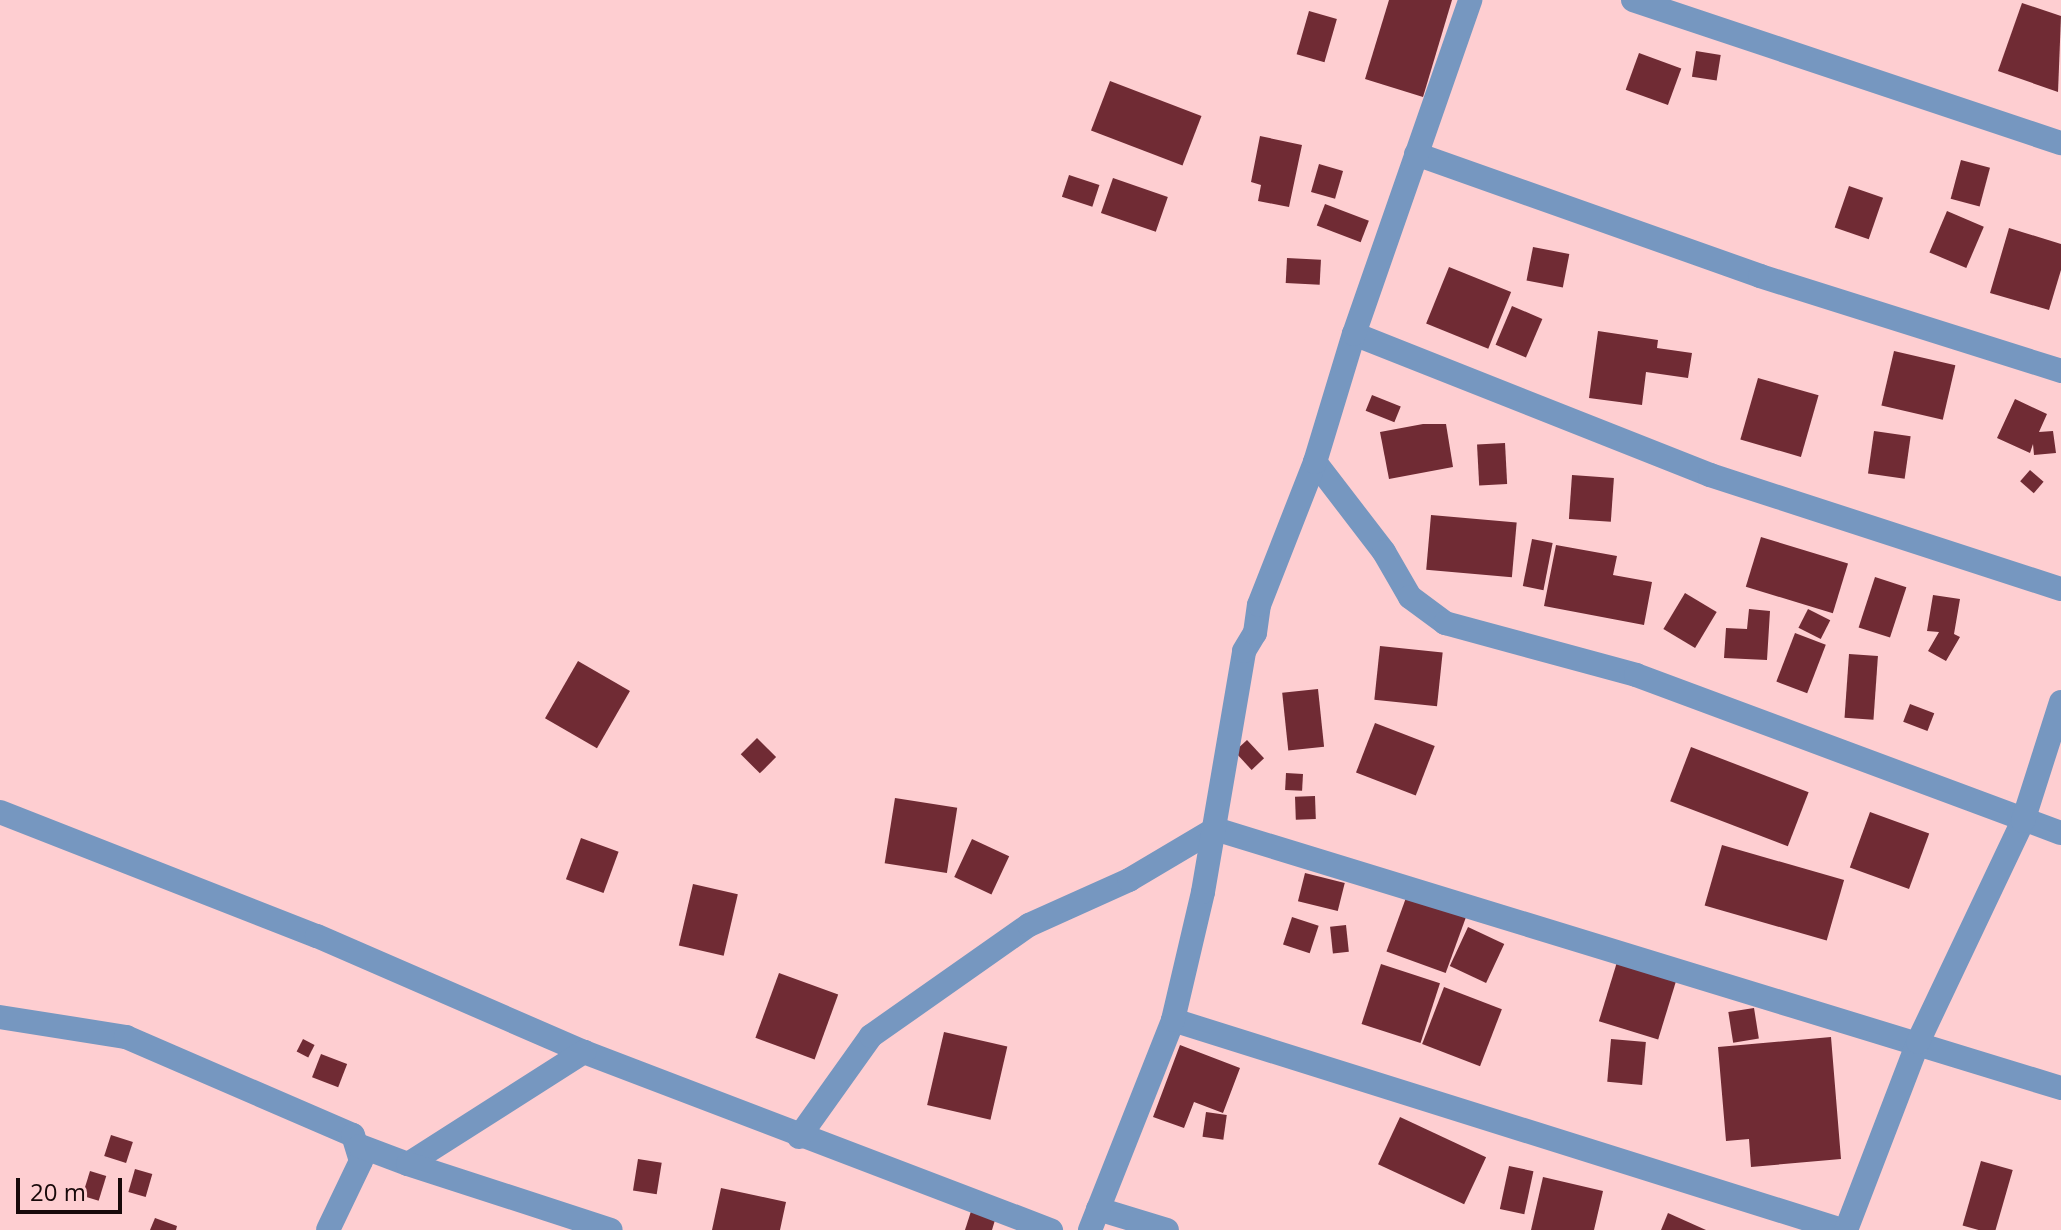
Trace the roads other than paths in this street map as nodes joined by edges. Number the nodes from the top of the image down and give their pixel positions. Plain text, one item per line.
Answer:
1 (1470, 0) edge
2 (1633, 0) edge
3 (2061, 143) edge
4 (1416, 154) junction
5 (1354, 334) junction
6 (2061, 371) edge
7 (1315, 462) junction
8 (2061, 589) edge
9 (2061, 702) edge
10 (0, 812) edge
11 (2023, 821) junction
12 (1215, 829) junction
13 (2061, 833) edge
14 (0, 1017) edge
15 (1173, 1020) junction
16 (1918, 1042) junction
17 (584, 1052) junction
18 (2061, 1088) edge
19 (799, 1137) junction
20 (360, 1146) junction
21 (408, 1164) junction
22 (1094, 1220) edge
23 (328, 1230) edge
24 (611, 1230) edge
25 (1051, 1230) edge
26 (1167, 1230) edge
27 (1844, 1230) edge

1 - 4 street
2 - 3 street
4 - 5 street
4 - 6 street
5 - 7 street
5 - 8 street
7 - 11 street
7 - 12 street
9 - 11 street
10 - 17 street
11 - 13 street
11 - 16 street
12 - 15 street
12 - 16 street
12 - 19 street
14 - 20 street
15 - 22 street
15 - 27 street
16 - 18 street
16 - 27 street
17 - 19 street
17 - 21 street
19 - 25 street
20 - 21 street
20 - 23 street
21 - 24 street
22 - 26 street

